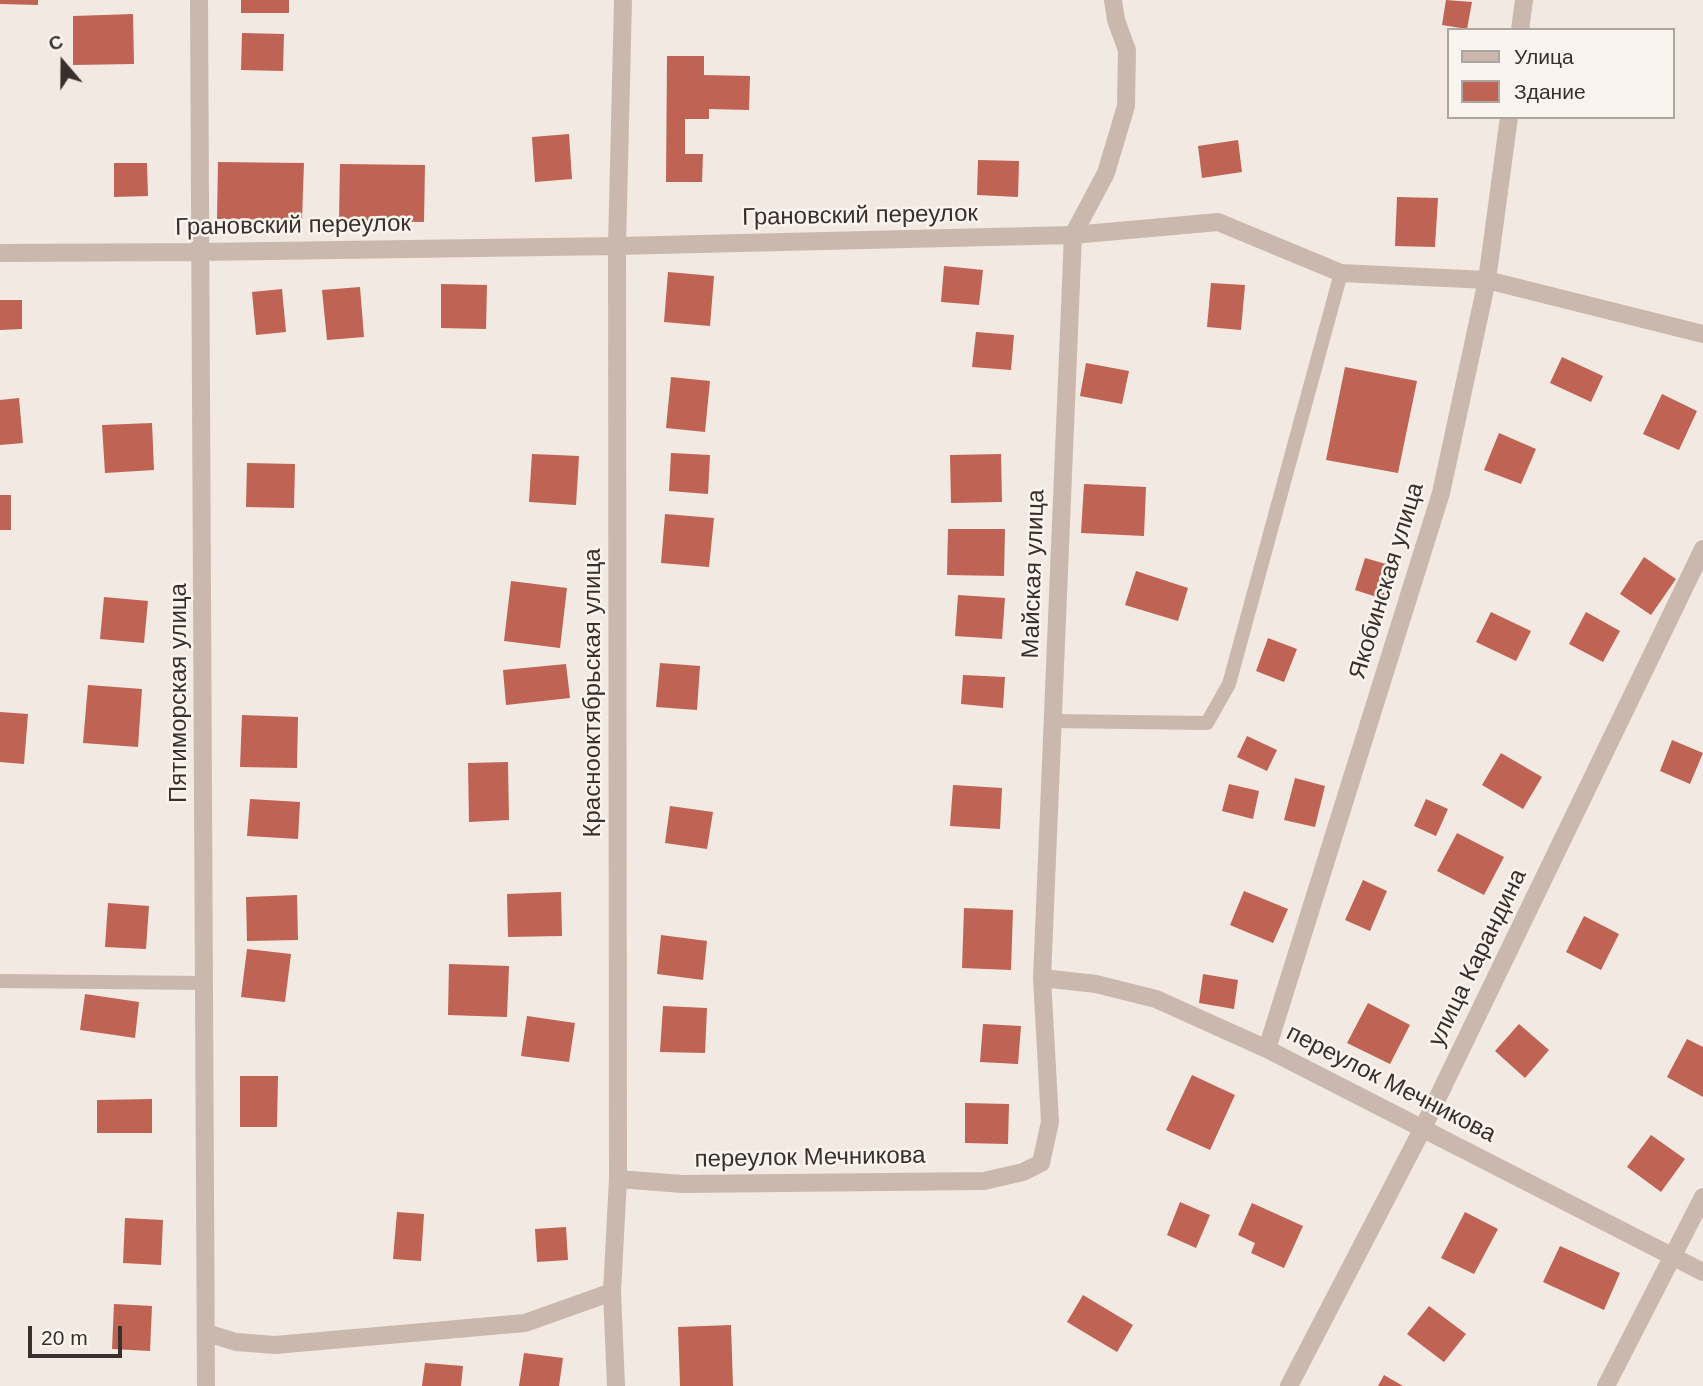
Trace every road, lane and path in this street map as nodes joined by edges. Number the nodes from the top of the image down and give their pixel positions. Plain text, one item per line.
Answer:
1 (199, 0) edge
2 (623, 0) edge
3 (1113, 0) edge
4 (1524, 0) edge
5 (1520, 28) edge
6 (1508, 119) edge
7 (1073, 235) junction
8 (617, 246) junction
9 (201, 252) junction
10 (0, 253) edge
11 (1341, 273) junction
12 (1487, 280) junction
13 (1703, 334) edge
14 (1703, 548) edge
15 (1053, 721) junction
16 (1042, 978) junction
17 (0, 981) edge
18 (205, 983) junction
19 (1267, 1049) junction
20 (1423, 1128) junction
21 (1041, 1163) joint
22 (618, 1179) junction
23 (1703, 1197) edge
24 (1672, 1257) junction
25 (1703, 1272) edge
26 (612, 1292) junction
27 (206, 1333) junction
28 (206, 1386) edge
29 (616, 1386) edge
30 (1289, 1386) edge
31 (1606, 1386) edge

1 - 9 street, Пятиморская улица
2 - 8 street, Краснооктябрьская улица
3 - 7 street, Майская улица
4 - 5 street
6 - 12 street, Якобинская улица
7 - 8 street, Грановский переулок
7 - 11 street, Грановский переулок
7 - 15 street, Майская улица
8 - 9 street, Грановский переулок
8 - 22 street, Краснооктябрьская улица
9 - 10 street, Грановский переулок
9 - 18 street, Пятиморская улица
11 - 12 street, Грановский переулок
11 - 15 lane
12 - 13 street, Грановский переулок
12 - 19 street, Якобинская улица
14 - 20 street, улица Карандина
15 - 16 street, Майская улица
16 - 19 street, переулок Мечникова
16 - 21 street, Майская улица
17 - 18 lane
18 - 27 street, Пятиморская улица
19 - 20 street, переулок Мечникова
20 - 24 street, переулок Мечникова
20 - 30 street, улица Карандина
21 - 22 street, переулок Мечникова
22 - 26 street, Краснооктябрьская улица
23 - 24 street
24 - 25 street, переулок Мечникова
24 - 31 street
26 - 27 street
26 - 29 street, Краснооктябрьская улица
27 - 28 street, Пятиморская улица

